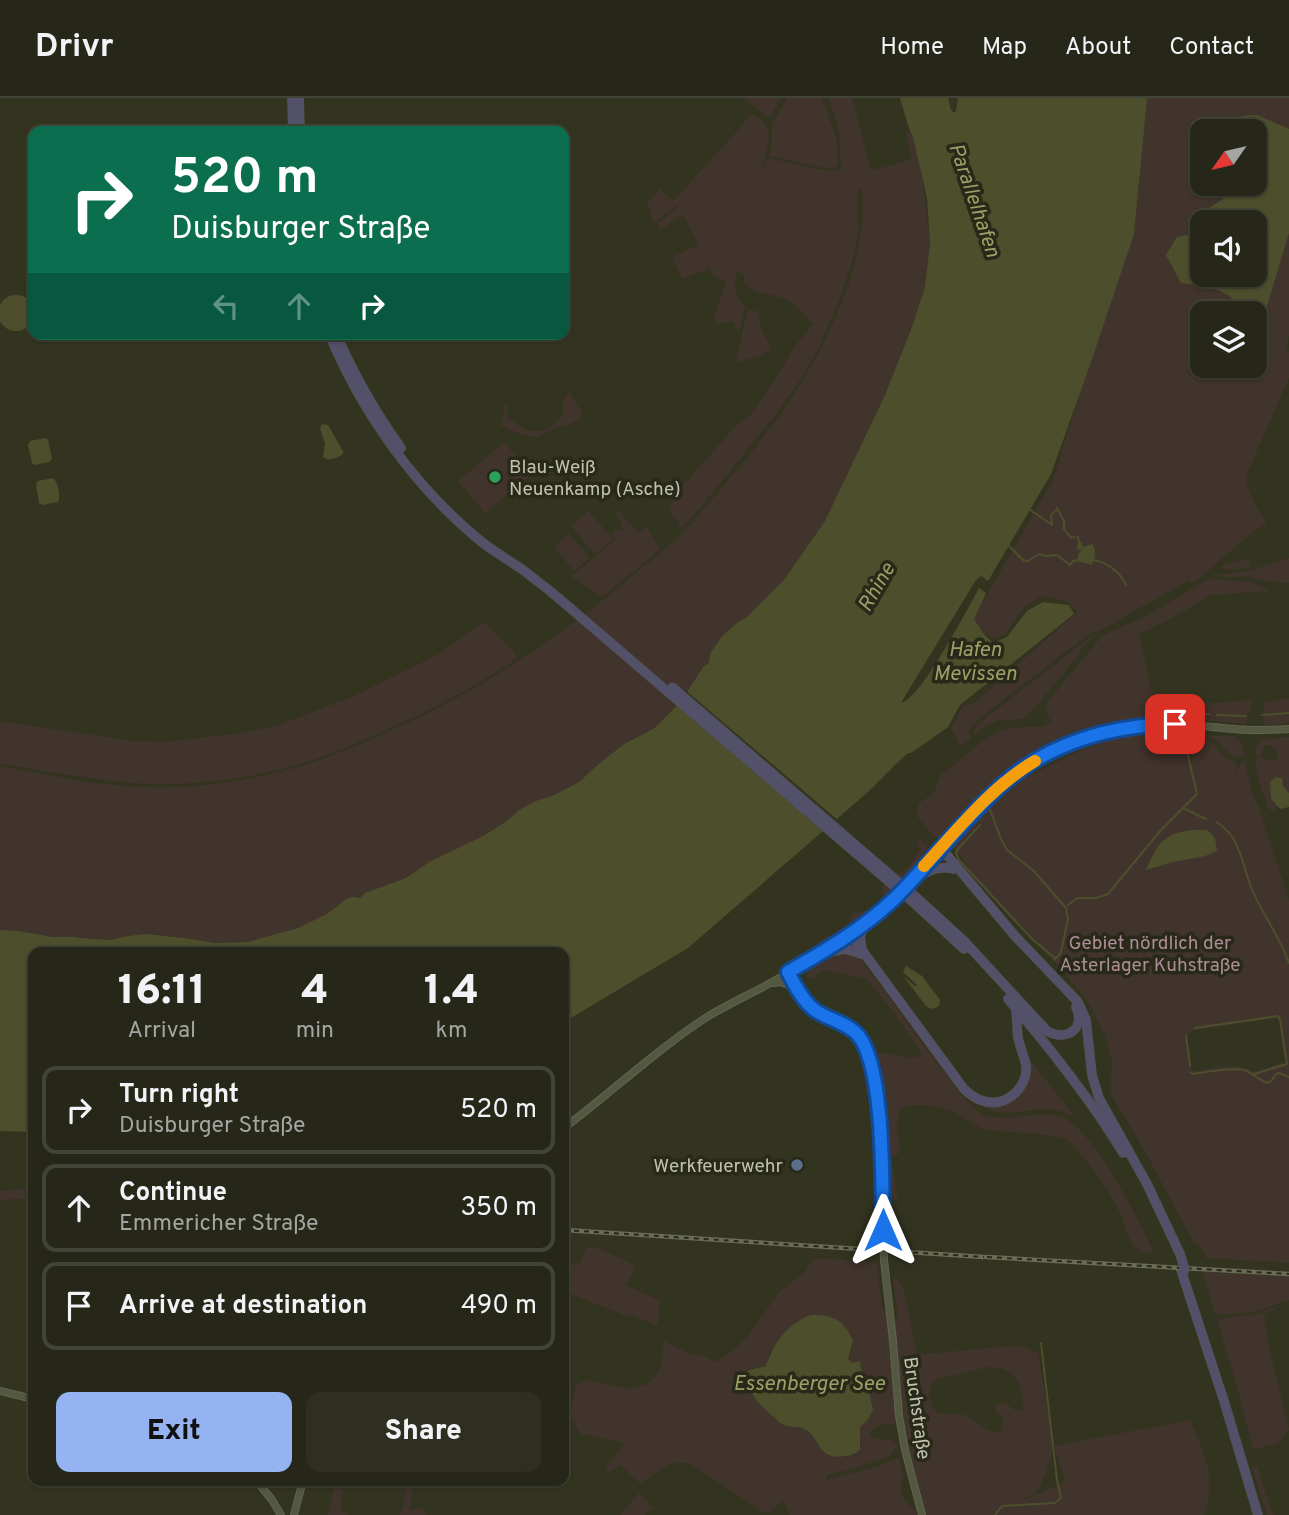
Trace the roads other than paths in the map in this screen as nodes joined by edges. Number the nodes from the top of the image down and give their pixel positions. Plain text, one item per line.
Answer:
1 (292, 98) edge
2 (299, 98) edge
3 (293, 126) edge
4 (300, 126) edge
5 (332, 340) edge
6 (339, 340) edge
7 (571, 605) junction
8 (1289, 729) edge
9 (939, 850) junction
10 (953, 869) junction
11 (909, 883) junction
12 (915, 901) junction
13 (864, 925) junction
14 (849, 935) junction
15 (862, 952) junction
16 (821, 953) junction
17 (981, 959) junction
18 (788, 972) junction
19 (768, 984) junction
20 (798, 989) junction
21 (1016, 1008) junction
22 (569, 1124) edge
23 (1118, 1133) junction
24 (1177, 1254) junction
25 (1201, 1322) junction
26 (0, 1391) edge
27 (28, 1398) edge
28 (261, 1486) edge
29 (301, 1486) edge
30 (281, 1515) edge
31 (294, 1515) edge
32 (922, 1515) edge
33 (1258, 1515) edge
34 (1264, 1515) edge

1 - 3 highway
2 - 4 highway
5 - 7 highway
6 - 7 highway
7 - 12 highway, bridge
8 - 9 main road
9 - 10 highway
9 - 11 main road
9 - 23 highway
10 - 11 highway
10 - 17 highway
11 - 13 main road
12 - 17 highway
12 - 21 highway
13 - 14 main road
13 - 15 highway
14 - 15 highway
14 - 16 main road
15 - 16 highway
15 - 21 highway
16 - 18 main road
17 - 23 highway
18 - 19 main road
18 - 20 main road
19 - 20 main road
19 - 22 main road
20 - 32 main road, Bruchstraße
21 - 24 highway
23 - 24 highway
24 - 25 highway, bridge
25 - 33 highway
25 - 34 highway
26 - 27 main road
28 - 30 main road
29 - 31 main road

